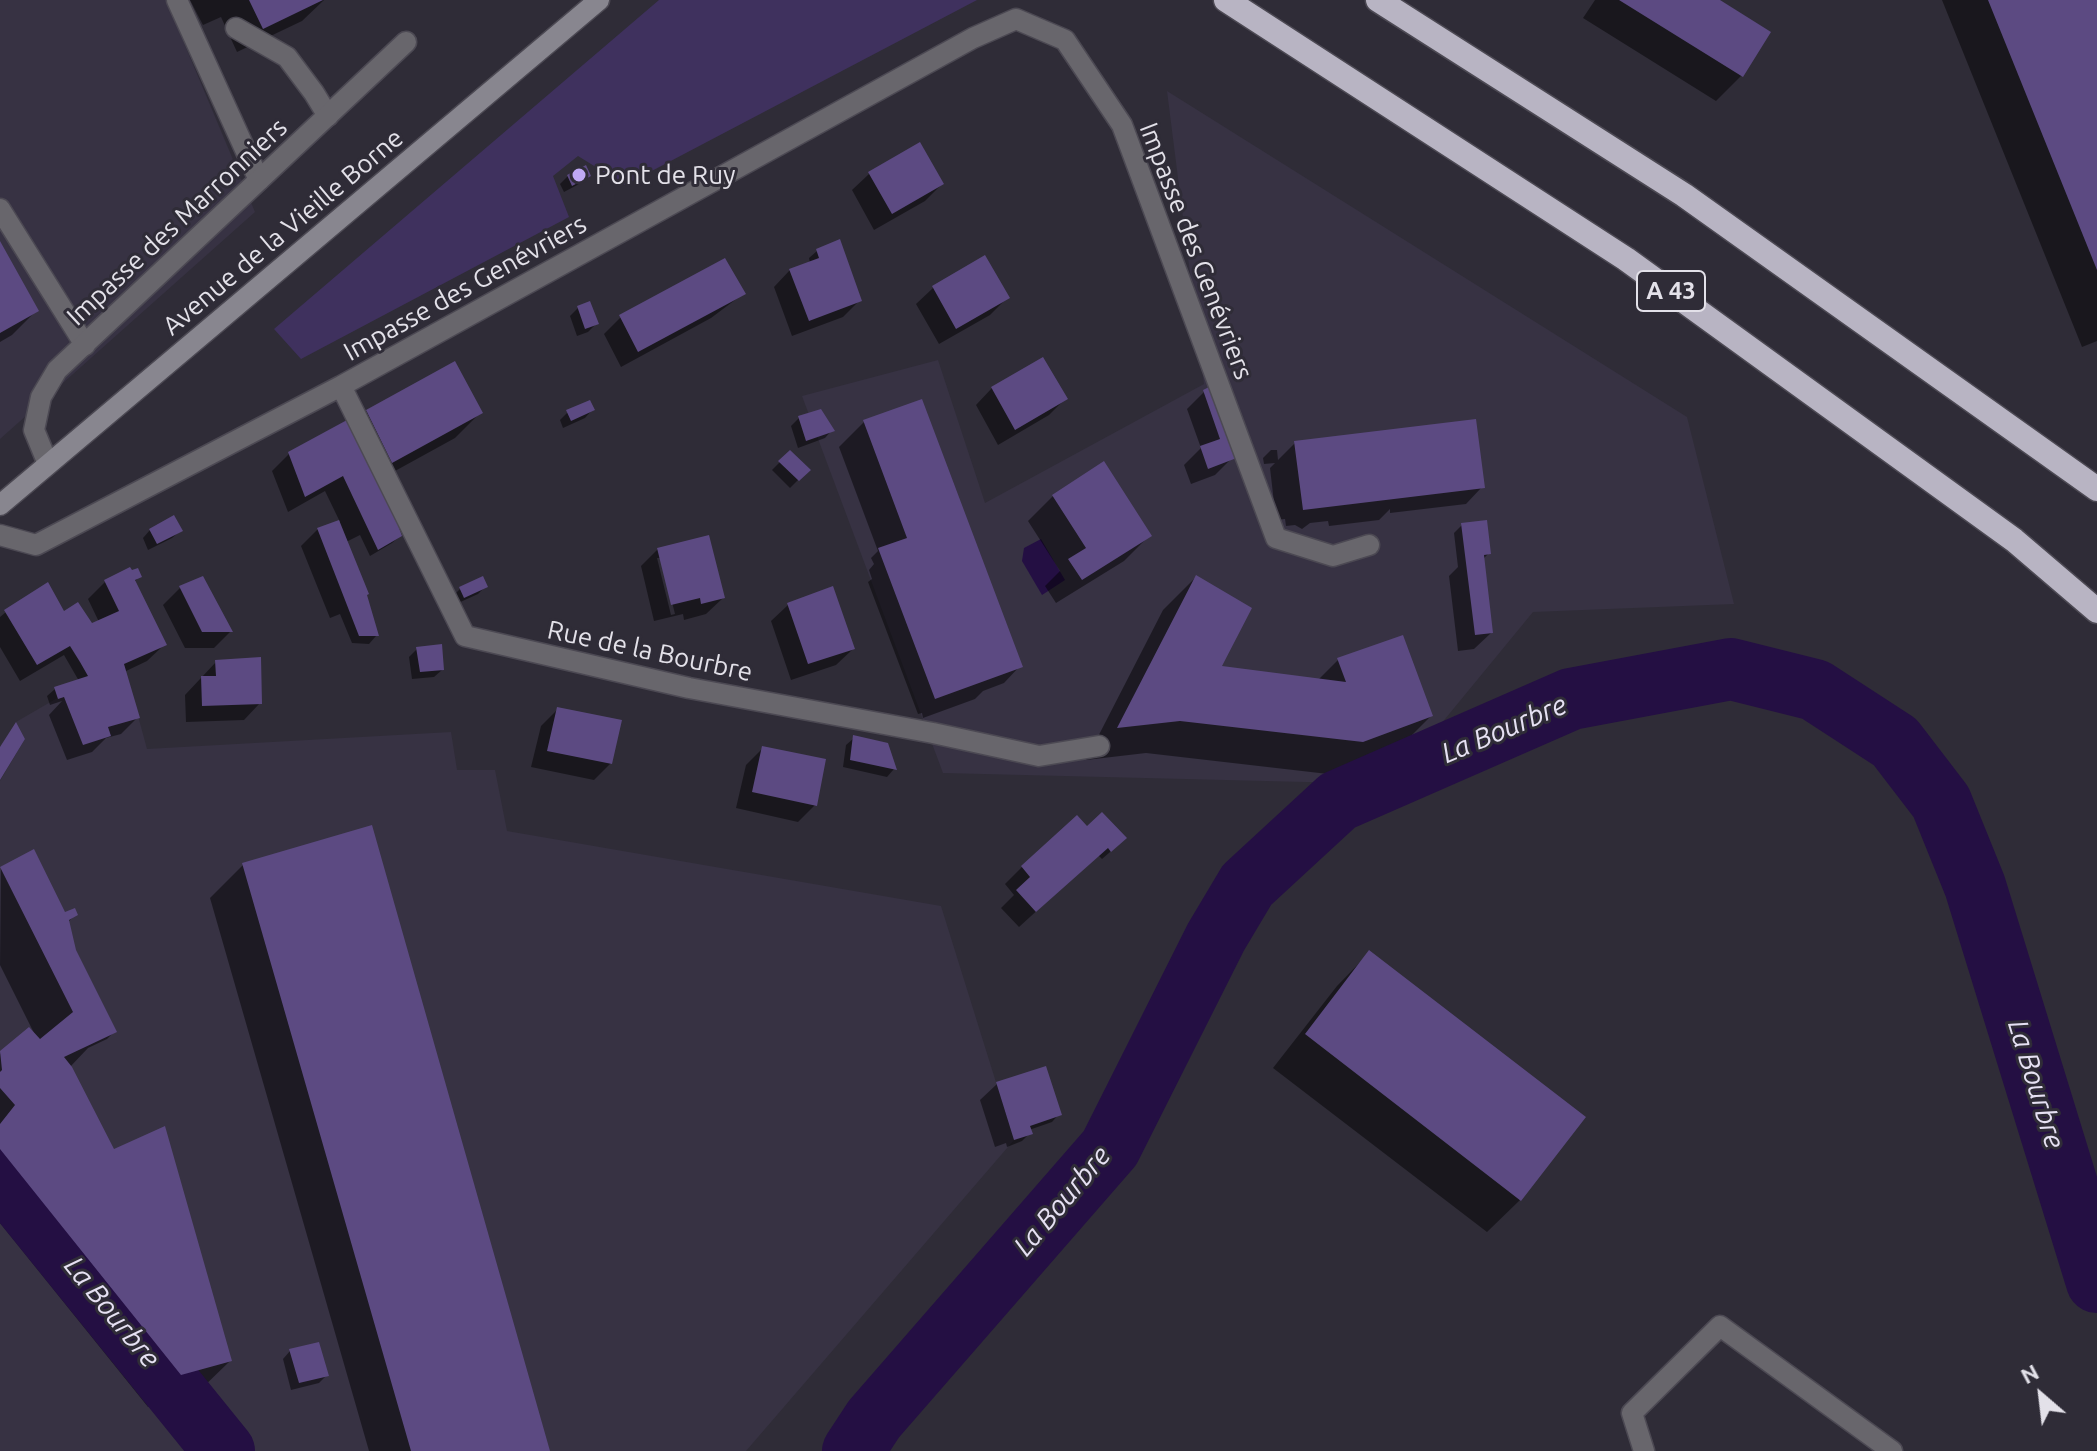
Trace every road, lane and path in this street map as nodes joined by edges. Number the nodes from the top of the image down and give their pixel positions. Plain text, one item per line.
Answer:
1 (177, 0) edge
2 (599, 0) edge
3 (1226, 0) edge
4 (1378, 0) edge
5 (236, 28) dead end
6 (406, 42) dead end
7 (328, 116) junction
8 (259, 180) junction
9 (0, 209) edge
10 (85, 345) junction
11 (341, 386) junction
12 (48, 464) junction
13 (2097, 489) edge
14 (0, 505) edge
15 (0, 535) edge
16 (1369, 545) dead end
17 (2097, 611) edge
18 (1099, 746) dead end
19 (1644, 1451) edge
20 (1892, 1451) edge

1 - 8 street
2 - 12 main road, Avenue de la Vieille Borne
3 - 17 highway, A 43
4 - 13 highway
5 - 7 street
6 - 7 street, Impasse des Marronniers
7 - 8 street, Impasse des Marronniers
8 - 10 street, Impasse des Marronniers
9 - 10 street
10 - 12 street, Impasse des Marronniers
11 - 15 street, Impasse des Genévriers
11 - 16 street, Impasse des Genévriers
11 - 18 street, Rue de la Bourbre
12 - 14 main road, Avenue de la Vieille Borne
19 - 20 street

